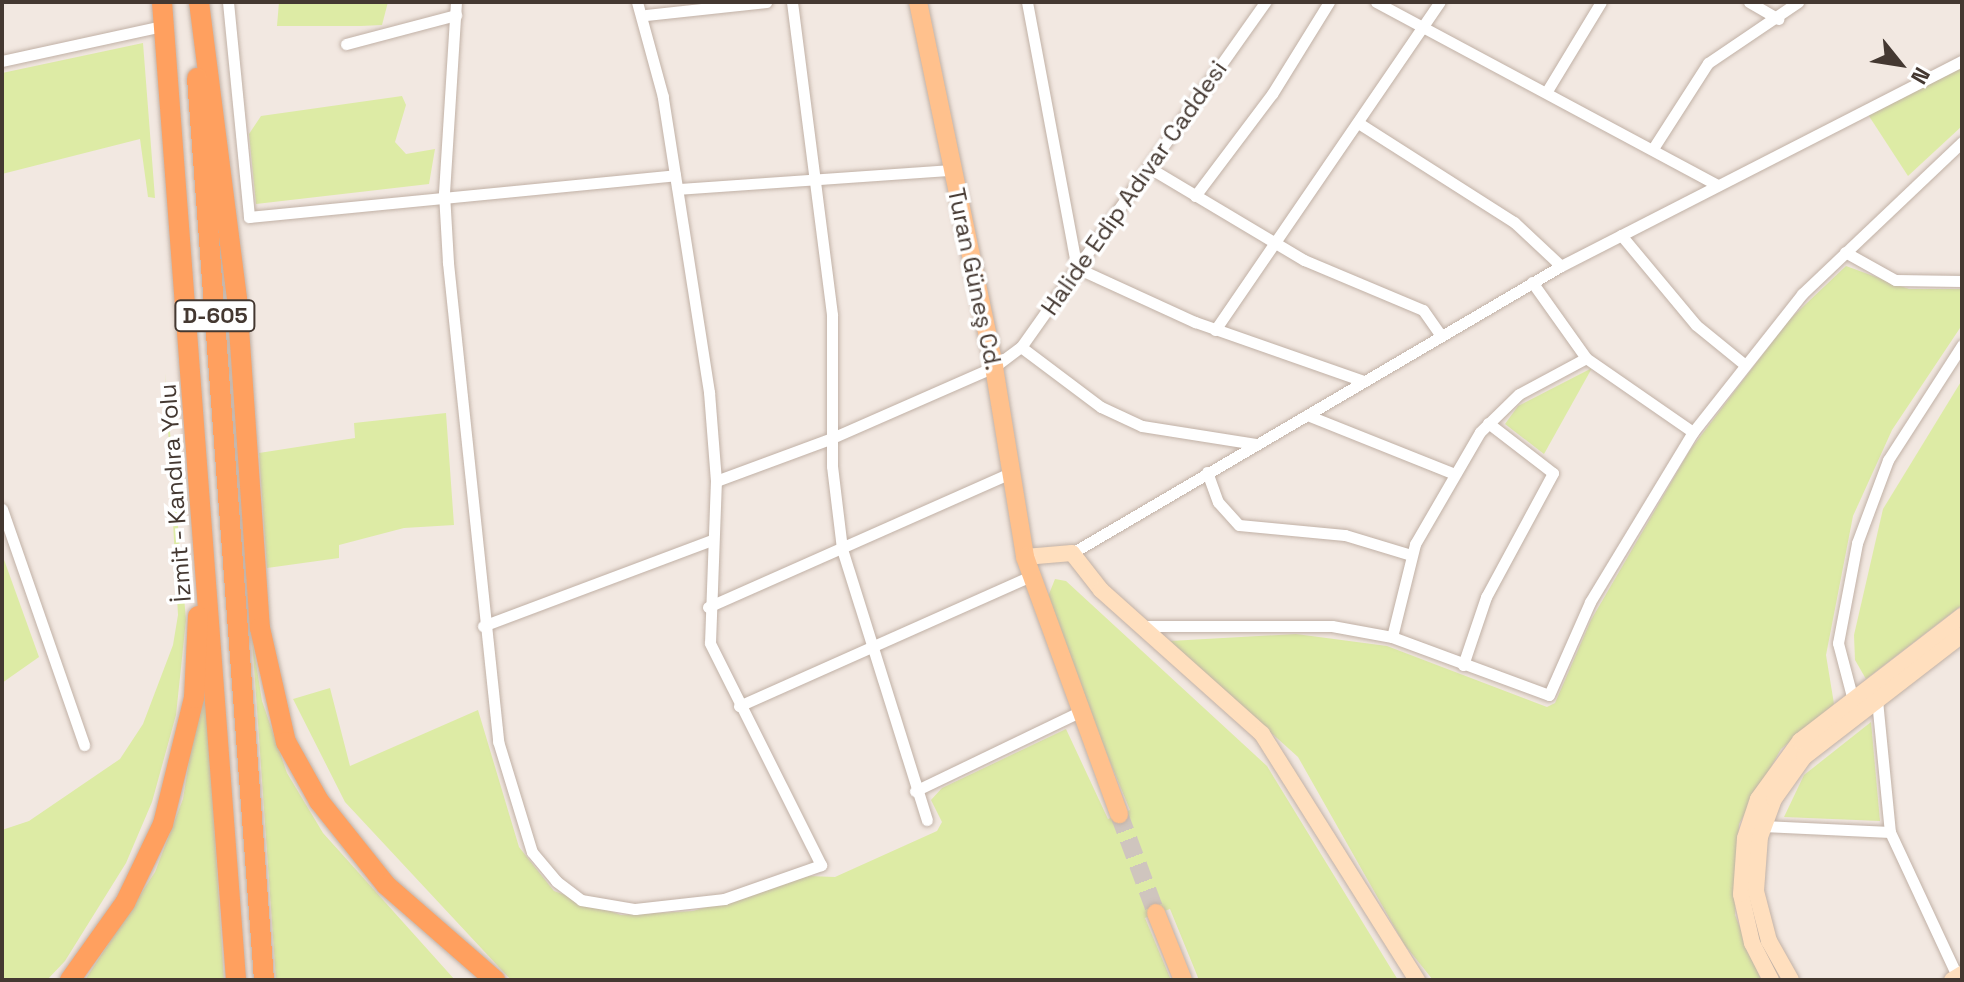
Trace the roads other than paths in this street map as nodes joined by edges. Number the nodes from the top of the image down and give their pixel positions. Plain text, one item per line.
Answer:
1 (162, 2) edge
2 (192, 2) edge
3 (199, 2) edge
4 (228, 2) edge
5 (637, 2) edge
6 (766, 2) edge
7 (792, 2) edge
8 (918, 2) edge
9 (1027, 2) edge
10 (1265, 2) edge
11 (1329, 2) edge
12 (1376, 2) edge
13 (1440, 2) edge
14 (1601, 2) edge
15 (1749, 2) edge
16 (1798, 2) edge
17 (456, 8) edge
18 (646, 15) junction
19 (1778, 19) junction
20 (163, 26) junction
21 (1424, 26) junction
22 (346, 44) dead end
23 (2, 61) edge
24 (1962, 61) edge
25 (1547, 91) junction
26 (1360, 124) junction
27 (1962, 142) edge
28 (1654, 147) junction
29 (1148, 167) junction
30 (953, 170) junction
31 (675, 175) junction
32 (818, 181) junction
33 (1716, 184) junction
34 (678, 189) junction
35 (444, 193) junction
36 (1195, 196) junction
37 (1621, 235) junction
38 (1270, 242) junction
39 (1845, 252) junction
40 (1561, 266) junction
41 (1077, 268) junction
42 (1962, 281) edge
43 (1532, 282) junction
44 (1215, 330) junction
45 (1440, 334) junction
46 (1962, 345) edge
47 (1021, 347) junction
48 (1586, 358) junction
49 (1745, 365) junction
50 (994, 367) junction
51 (1361, 380) junction
52 (1307, 415) junction
53 (1488, 423) junction
54 (1693, 432) junction
55 (832, 438) junction
56 (1256, 444) junction
57 (198, 452) junction
58 (1207, 472) junction
59 (1011, 473) junction
60 (1452, 473) junction
61 (716, 481) junction
62 (2, 509) edge
63 (712, 540) junction
64 (842, 549) junction
65 (1072, 553) junction
66 (1411, 555) junction
67 (1025, 557) junction
68 (1031, 576) junction
69 (708, 607) junction
70 (1962, 616) edge
71 (483, 626) junction
72 (1141, 626) junction
73 (1962, 635) edge
74 (1392, 637) junction
75 (872, 650) junction
76 (1463, 665) junction
77 (1877, 700) junction
78 (739, 706) junction
79 (1855, 706) junction
80 (1079, 712) junction
81 (84, 745) dead end
82 (915, 791) junction
83 (1119, 814) tunnel mouth
84 (927, 820) dead end
85 (1763, 826) junction
86 (1890, 832) junction
87 (1156, 913) tunnel mouth
88 (435, 930) junction
89 (1957, 977) edge
90 (70, 980) edge
91 (236, 980) edge
92 (264, 980) edge
93 (477, 980) edge
94 (495, 980) edge
95 (1183, 980) edge
96 (1417, 980) edge
97 (1771, 980) edge
98 (1791, 980) edge

1 - 20 highway, İzmit - Kandıra Yolu / D-605
2 - 92 highway, D-605
3 - 88 highway
4 - 35 street
5 - 18 street
6 - 18 street
7 - 32 street
8 - 30 main road, Turan Güneş Cd.
9 - 41 street
10 - 29 street, Halide Edip Adıvar Caddesi
11 - 36 street
12 - 21 street
13 - 21 street
14 - 25 street
15 - 19 street
16 - 19 street
17 - 22 street
17 - 35 street
18 - 31 street
19 - 28 street
20 - 23 street
20 - 57 highway, İzmit - Kandıra Yolu / D-605
21 - 25 street
21 - 26 street
24 - 33 street
25 - 28 street
26 - 38 street
26 - 40 street
27 - 39 street
28 - 33 street
29 - 36 street
29 - 41 street, Halide Edip Adıvar Caddesi
30 - 32 street
30 - 50 main road, Turan Güneş Cd.
31 - 34 street
31 - 35 street
32 - 34 street
32 - 55 street
33 - 37 street
34 - 61 street
35 - 71 street
36 - 38 street
37 - 40 street
37 - 49 street
38 - 44 street
38 - 45 street
39 - 42 street
39 - 49 street
40 - 43 street
41 - 44 street
41 - 47 street, Halide Edip Adıvar Caddesi
43 - 45 street
43 - 48 street
44 - 51 street
45 - 51 street
46 - 79 street
47 - 50 street, Halide Edip Adıvar Caddesi
47 - 56 street
48 - 53 street
48 - 54 street
49 - 54 street
50 - 55 street, Halide Edip Adıvar Caddesi
50 - 59 main road, Turan Güneş Cd.
51 - 52 street
52 - 56 street
52 - 60 street
53 - 60 street
53 - 76 street
54 - 76 street
55 - 61 street, Halide Edip Adıvar Caddesi
55 - 64 street
56 - 58 street
57 - 90 highway
57 - 91 highway, İzmit - Kandıra Yolu / D-605
58 - 65 street
58 - 66 street
59 - 64 street
59 - 67 main road, Turan Güneş Cd.
60 - 66 street
61 - 63 street
62 - 81 street
63 - 69 street
63 - 71 street
64 - 69 street
64 - 75 street
65 - 67 main road
65 - 72 main road
66 - 74 street
67 - 68 main road, Turan Güneş Cd.
68 - 75 street
68 - 80 main road, Turan Güneş Cd.
69 - 78 street
70 - 79 main road
71 - 78 street
72 - 74 street
72 - 96 main road
73 - 77 main road
74 - 76 street
75 - 78 street
75 - 82 street
77 - 79 main road
77 - 86 street
79 - 85 main road
79 - 97 main road
80 - 82 street
80 - 83 main road, Turan Güneş Cd.
82 - 84 street
85 - 86 street
85 - 98 main road
86 - 89 street
87 - 95 main road
88 - 93 highway
88 - 94 highway

